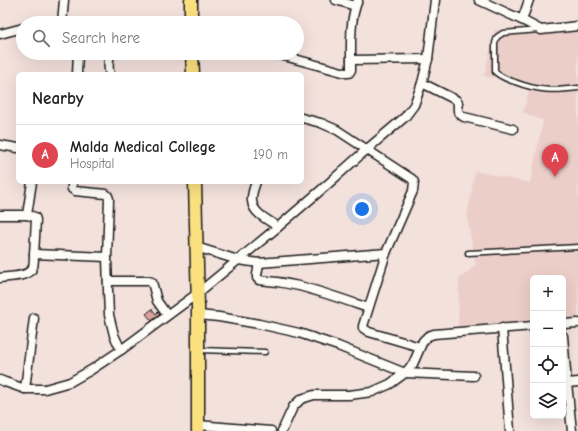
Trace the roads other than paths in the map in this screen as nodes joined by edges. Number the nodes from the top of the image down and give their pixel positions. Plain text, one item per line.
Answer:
1 (64, 0) edge
2 (191, 0) edge
3 (336, 0) edge
4 (435, 0) edge
5 (479, 0) edge
6 (528, 0) edge
7 (357, 3) edge
8 (63, 16) edge
9 (191, 16) edge
10 (522, 20) junction
11 (578, 26) edge
12 (16, 30) edge
13 (541, 30) junction
14 (0, 34) edge
15 (428, 59) junction
16 (77, 60) edge
17 (109, 60) edge
18 (192, 60) edge
19 (299, 60) edge
20 (351, 60) junction
21 (76, 72) edge
22 (109, 72) edge
23 (193, 72) edge
24 (422, 83) junction
25 (578, 88) edge
26 (304, 119) edge
27 (513, 130) dead end
28 (0, 145) edge
29 (16, 148) edge
30 (366, 150) junction
31 (32, 184) edge
32 (72, 184) edge
33 (195, 184) edge
34 (255, 184) edge
35 (0, 215) edge
36 (27, 215) junction
37 (278, 227) junction
38 (196, 247) junction
39 (578, 247) edge
40 (386, 253) junction
41 (468, 253) dead end
42 (34, 254) junction
43 (107, 257) junction
44 (238, 260) junction
45 (259, 263) junction
46 (0, 278) edge
47 (108, 281) junction
48 (198, 293) junction
49 (368, 308) junction
50 (167, 315) junction
51 (198, 315) junction
52 (34, 318) dead end
53 (578, 323) edge
54 (566, 324) edge
55 (530, 326) edge
56 (502, 328) junction
57 (420, 347) junction
58 (564, 347) edge
59 (121, 350) junction
60 (198, 350) junction
61 (265, 352) dead end
62 (405, 373) junction
63 (474, 376) dead end
64 (0, 380) edge
65 (578, 382) edge
66 (567, 383) junction
67 (25, 389) junction
68 (198, 428) edge
69 (271, 431) edge
70 (282, 431) edge
71 (510, 431) edge
72 (572, 431) edge

1 - 8 street
2 - 9 main road
3 - 7 street
4 - 15 street
5 - 10 street
6 - 10 street
7 - 20 street
10 - 13 street
11 - 13 street
12 - 14 street
13 - 25 lane
15 - 20 street
15 - 24 street
16 - 21 street
17 - 22 street
18 - 23 main road
19 - 20 street
24 - 27 street
24 - 30 street
26 - 30 street
28 - 29 street
30 - 37 street
30 - 40 street
31 - 36 street
32 - 43 street
33 - 38 main road
34 - 37 street
35 - 36 street
36 - 42 street
37 - 44 street
38 - 44 street
38 - 48 main road
39 - 41 lane
40 - 45 street
40 - 49 street
42 - 43 street
42 - 46 street
43 - 47 street
44 - 45 street
44 - 48 street
45 - 49 street
47 - 50 street
47 - 59 street
48 - 50 street
48 - 51 main road
49 - 57 street
50 - 59 street
51 - 60 main road
51 - 62 street
52 - 67 street
53 - 54 street
55 - 56 street
56 - 57 street
56 - 71 street
57 - 62 street
58 - 66 street
59 - 67 street
60 - 61 lane
60 - 68 main road
62 - 63 street
62 - 70 street
64 - 67 street
65 - 66 street
66 - 72 street
68 - 69 street

